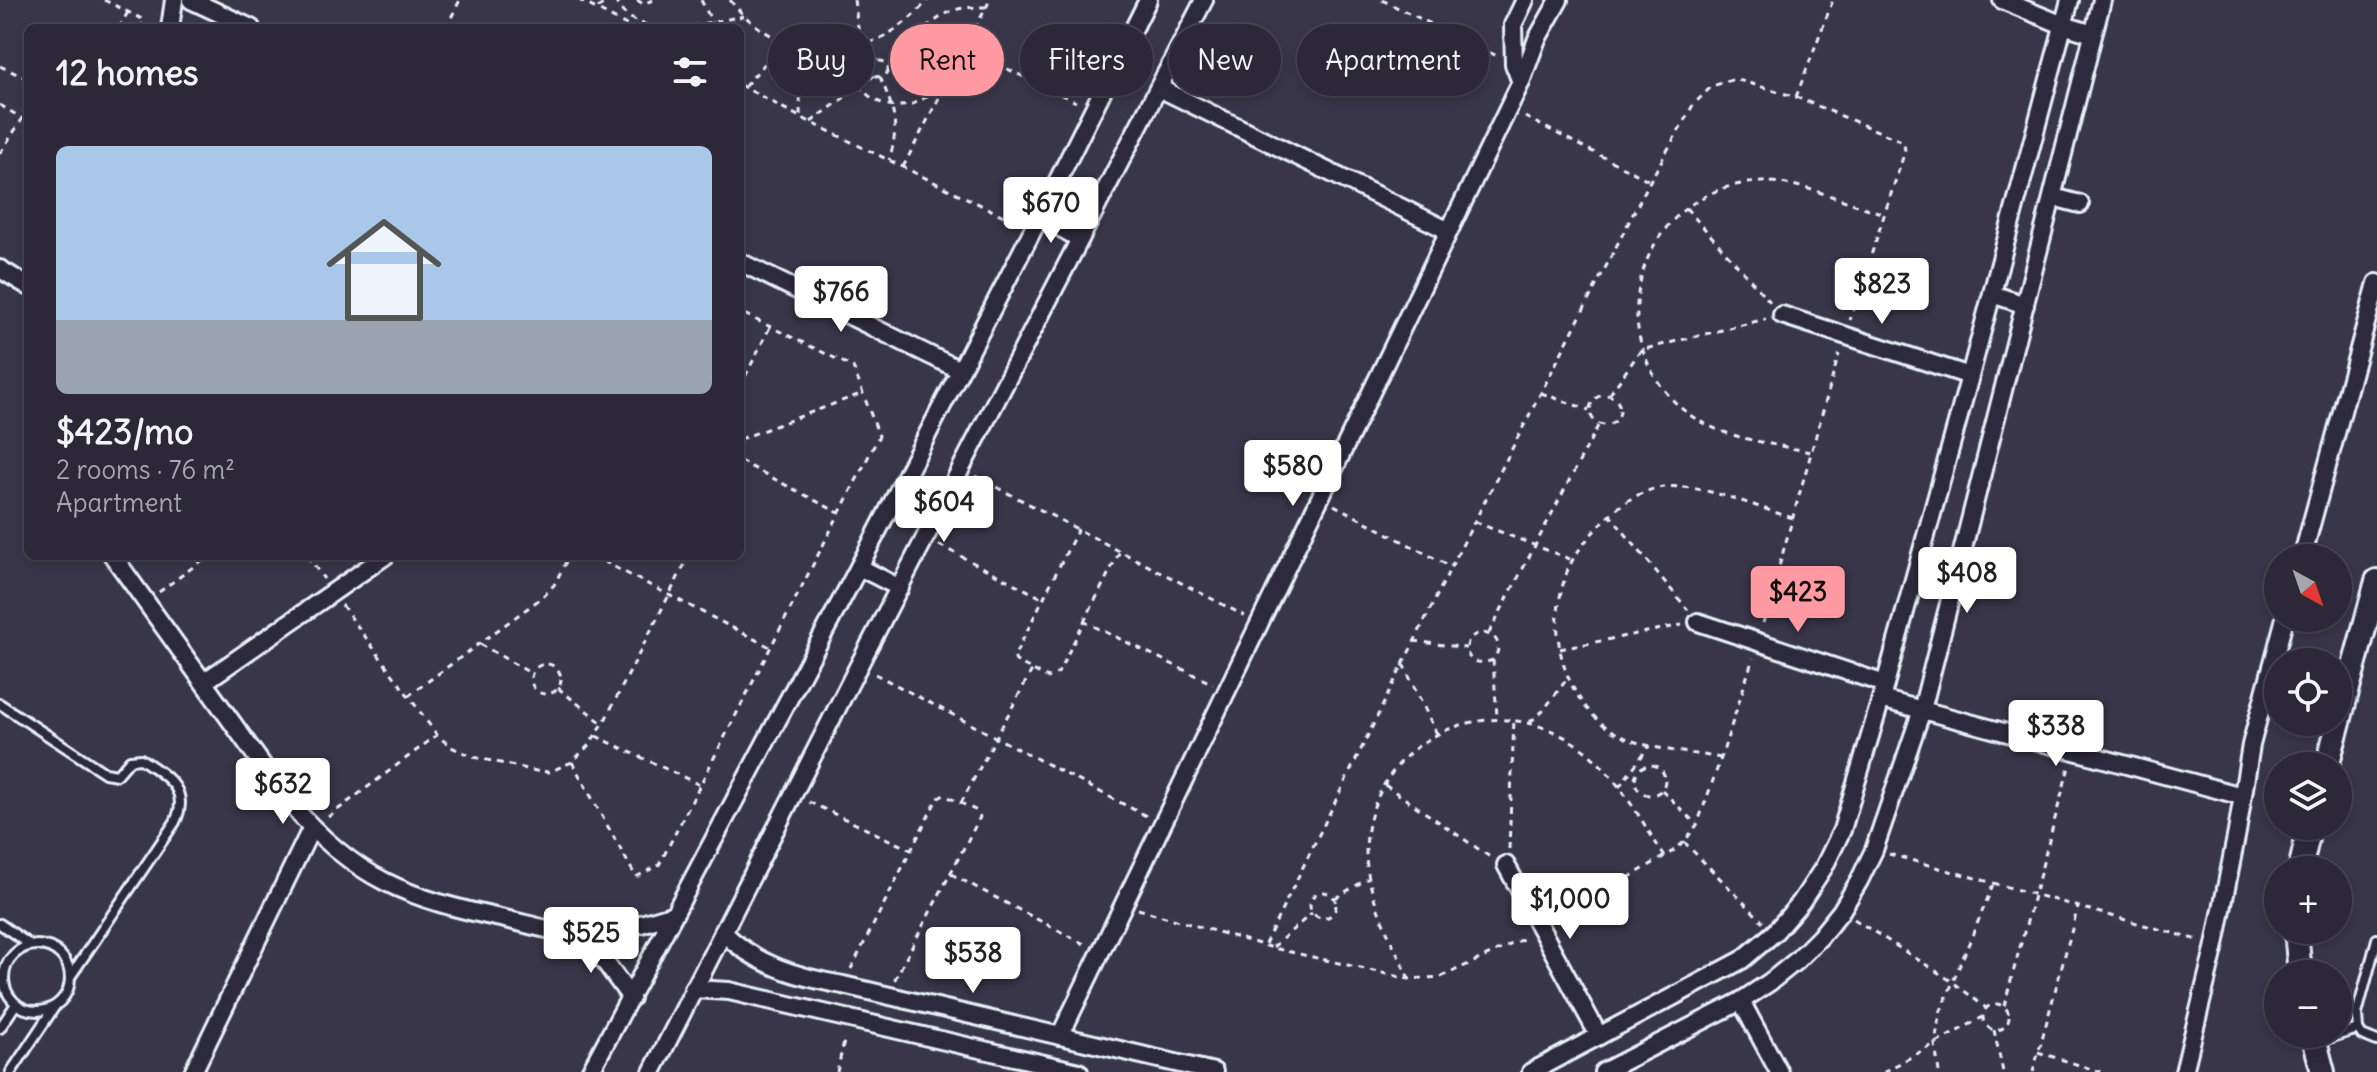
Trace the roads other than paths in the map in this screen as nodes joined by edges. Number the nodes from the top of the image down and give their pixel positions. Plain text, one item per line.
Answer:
1 (174, 0) edge
2 (1148, 0) edge
3 (1204, 0) edge
4 (1525, 0) edge
5 (1559, 0) edge
6 (2002, 0) edge
7 (2070, 0) edge
8 (2102, 0) edge
9 (194, 1) edge
10 (227, 23) edge
11 (171, 24) edge
12 (2063, 25) junction
13 (2093, 34) junction
14 (1521, 82) junction
15 (1159, 88) junction
16 (2053, 197) junction
17 (2080, 204) dead end
18 (1037, 224) junction
19 (1449, 231) junction
20 (1080, 239) junction
21 (744, 264) edge
22 (0, 269) edge
23 (2377, 283) edge
24 (24, 284) edge
25 (1992, 294) junction
26 (2025, 305) junction
27 (1782, 315) road end
28 (960, 370) junction
29 (1970, 376) junction
30 (2306, 544) edge
31 (116, 560) edge
32 (379, 560) edge
33 (859, 567) junction
34 (2377, 581) edge
35 (900, 588) junction
36 (1698, 622) road end
37 (2281, 632) edge
38 (204, 682) junction
39 (1883, 691) junction
40 (0, 704) edge
41 (1922, 710) junction
42 (2331, 752) edge
43 (2242, 796) junction
44 (311, 829) junction
45 (1507, 867) road end
46 (674, 914) junction
47 (0, 924) edge
48 (723, 932) junction
49 (572, 933) junction
50 (2377, 939) edge
51 (30, 945) junction
52 (70, 977) junction
53 (806, 978) junction
54 (2, 982) edge
55 (693, 989) junction
56 (631, 998) junction
57 (1741, 1001) junction
58 (16, 1004) junction
59 (55, 1006) junction
60 (799, 1007) junction
61 (0, 1028) edge
62 (2358, 1029) junction
63 (2352, 1030) edge
64 (1060, 1036) junction
65 (1599, 1036) junction
66 (2377, 1041) edge
67 (2317, 1048) edge
68 (11, 1072) edge
69 (193, 1072) edge
70 (590, 1072) edge
71 (652, 1072) edge
72 (1079, 1072) edge
73 (1214, 1072) edge
74 (1531, 1072) edge
75 (1603, 1072) edge
76 (1779, 1072) edge
77 (2184, 1072) edge
78 (2323, 1072) edge

1 - 11 street
2 - 18 street
3 - 15 street
4 - 14 street
5 - 14 street
6 - 12 street
7 - 12 street
8 - 13 street
9 - 10 street
12 - 13 street
12 - 25 street
13 - 16 street
14 - 19 street
15 - 19 street
15 - 20 street
16 - 17 street
16 - 26 street
18 - 20 street
18 - 28 street
19 - 64 street
20 - 35 street
21 - 28 street
22 - 24 street
23 - 30 street
25 - 26 street
25 - 29 street
26 - 41 street
27 - 29 street
28 - 33 street
29 - 39 street
31 - 38 street
32 - 38 street
33 - 35 street
33 - 46 street
34 - 42 street
35 - 48 street
36 - 39 street
37 - 43 street
38 - 44 street
39 - 41 street
39 - 65 street
40 - 52 lane
41 - 43 street
41 - 57 street
43 - 77 street
44 - 49 street
44 - 69 street
45 - 65 street
46 - 49 street
46 - 56 street
47 - 51 lane
48 - 53 street
48 - 55 street
49 - 56 street
50 - 62 lane
51 - 52 lane
51 - 54 lane
52 - 59 lane
53 - 60 street
53 - 64 street
54 - 58 lane
55 - 60 street
55 - 71 street
56 - 70 street
57 - 75 street
57 - 76 street
58 - 59 lane
58 - 61 lane
59 - 68 lane
60 - 72 street
62 - 63 lane
62 - 66 lane
64 - 73 street
65 - 74 street
67 - 78 street

